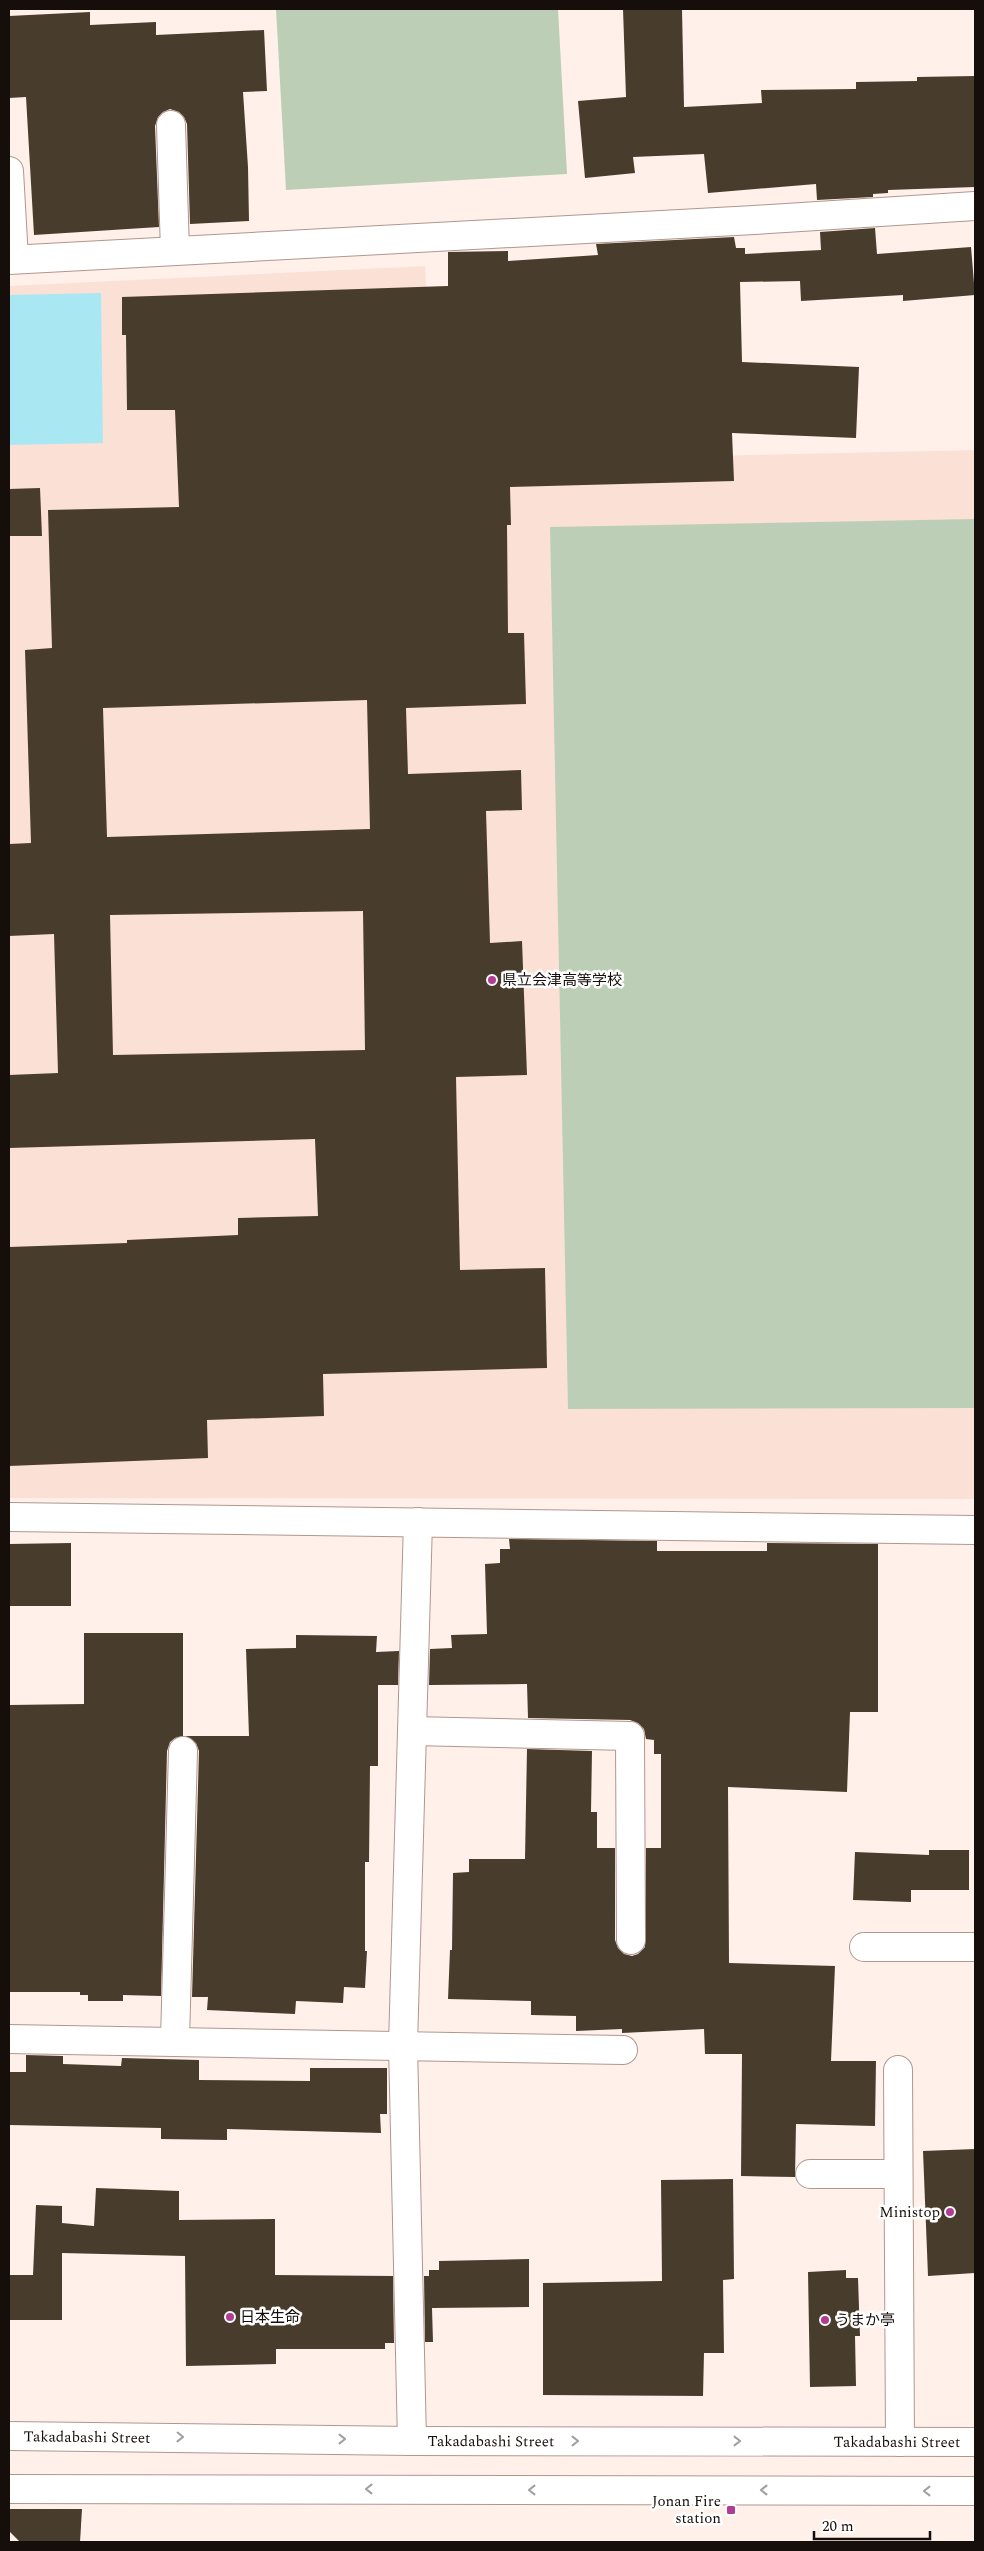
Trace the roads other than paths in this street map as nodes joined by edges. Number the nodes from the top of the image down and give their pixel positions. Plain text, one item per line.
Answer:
1 (171, 125) dead end
2 (9, 171) edge
3 (975, 206) edge
4 (175, 251) junction
5 (11, 260) edge
6 (9, 1517) edge
7 (418, 1522) junction
8 (975, 1530) edge
9 (412, 1731) junction
10 (183, 1751) dead end
11 (631, 1940) dead end
12 (864, 1946) dead end
13 (975, 1947) edge
14 (9, 2039) edge
15 (175, 2040) junction
16 (403, 2045) junction
17 (622, 2050) dead end
18 (898, 2070) dead end
19 (810, 2174) dead end
20 (898, 2174) junction
21 (9, 2436) edge
22 (412, 2441) junction
23 (900, 2442) junction
24 (975, 2442) edge
25 (9, 2489) edge
26 (975, 2491) edge

1 - 4 street
2 - 5 street
3 - 4 street
4 - 5 street
6 - 7 street
7 - 8 street
7 - 9 street
9 - 11 street
9 - 16 street
10 - 15 street
12 - 13 street
14 - 15 street
15 - 16 street
16 - 17 street
16 - 22 street
18 - 20 street
19 - 20 street
20 - 23 street
21 -> 22 street, Takadabashi Street
22 -> 23 street, Takadabashi Street
23 - 24 street, Takadabashi Street
26 -> 25 street

